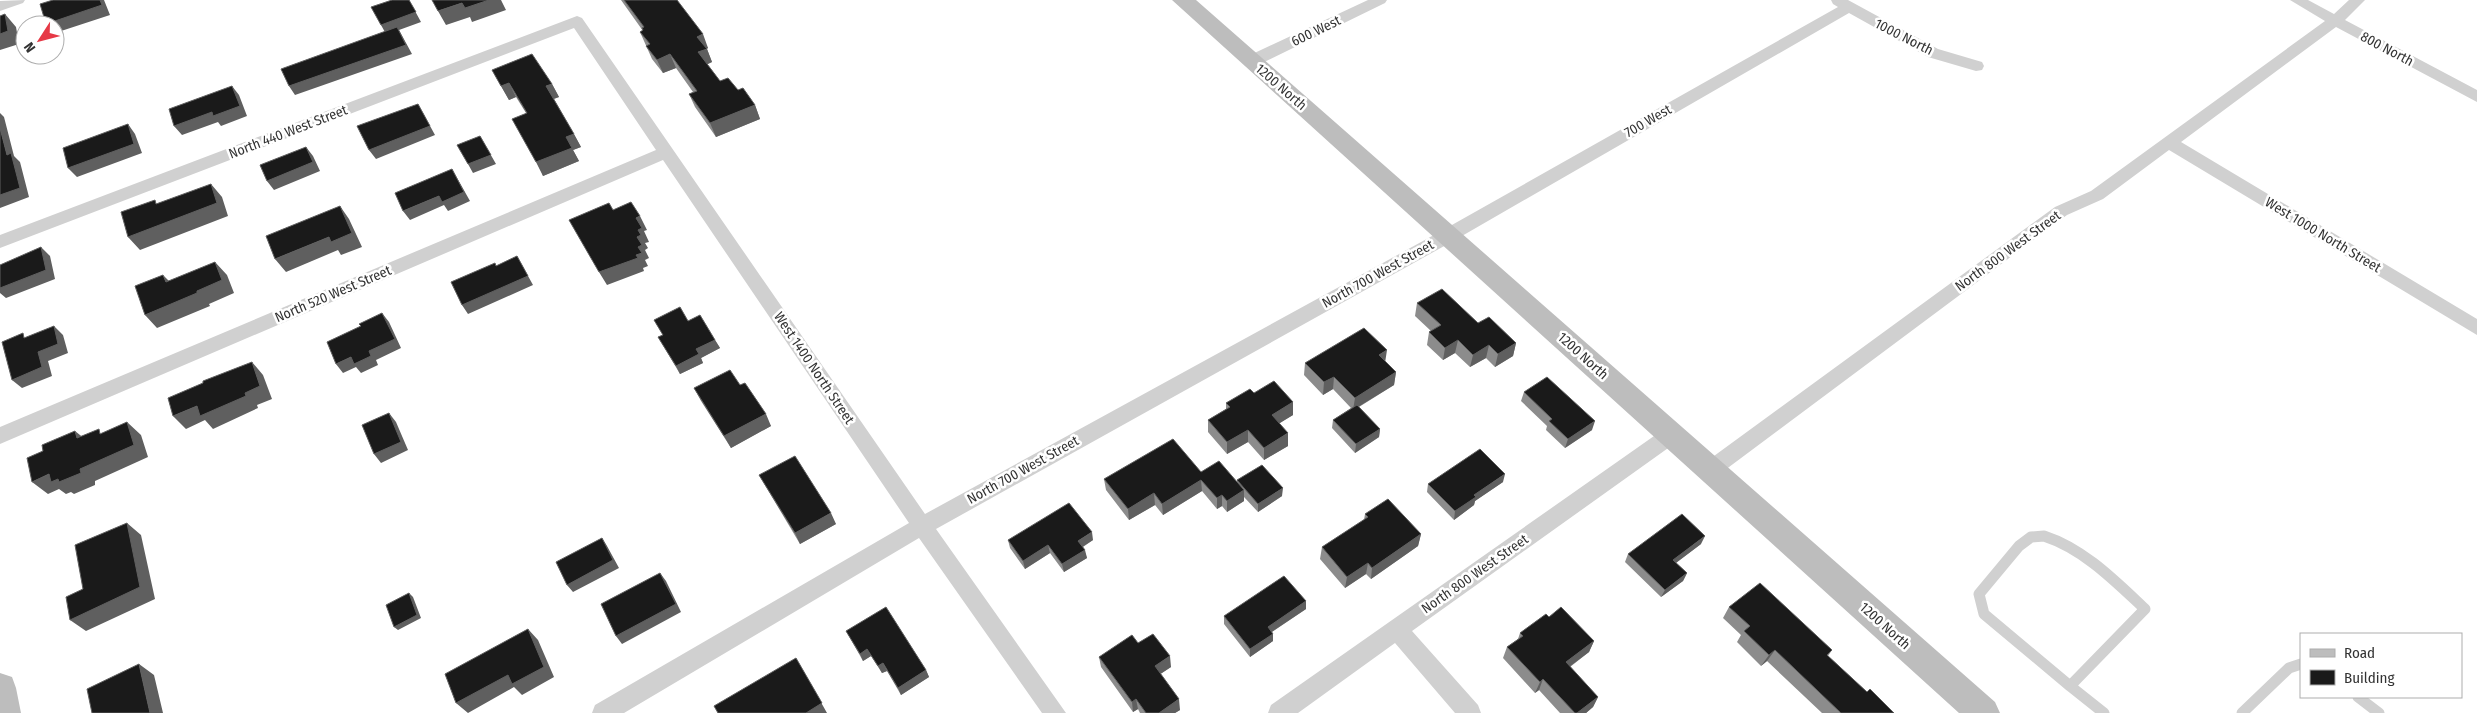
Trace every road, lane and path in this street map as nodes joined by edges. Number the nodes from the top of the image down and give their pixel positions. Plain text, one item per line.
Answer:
1 (18, 0) edge
2 (1183, 0) edge
3 (1380, 0) edge
4 (2297, 0) edge
5 (2358, 0) edge
6 (1841, 4) edge
7 (0, 6) edge
8 (2335, 20) junction
9 (577, 21) joint
10 (1252, 61) junction
11 (1976, 66) dead end
12 (2477, 97) edge
13 (2168, 142) junction
14 (667, 152) junction
15 (1448, 235) junction
16 (0, 242) edge
17 (2477, 328) edge
18 (1671, 435) junction
19 (0, 436) edge
20 (1710, 470) junction
21 (922, 526) junction
22 (1397, 630) junction
23 (2300, 664) edge
24 (2070, 686) junction
25 (0, 688) edge
26 (2359, 698) edge
27 (4, 713) edge
28 (603, 713) edge
29 (1055, 713) edge
30 (1280, 713) edge
31 (1470, 713) edge
32 (1983, 713) edge
33 (2104, 713) edge
34 (2242, 713) edge
35 (2379, 713) edge

1 - 7 street
2 - 10 street, 1200 North
3 - 10 street, 600 West
4 - 8 street, 800 North
5 - 8 street, North 800 West Street
6 - 11 street, 1000 North
6 - 15 street, 700 West
8 - 12 street, 800 North
8 - 13 street, North 800 West Street
9 - 14 street, West 1400 North Street
9 - 16 street, North 440 West Street
10 - 15 street, 1200 North
13 - 17 street, West 1000 North Street
13 - 20 street, North 800 West Street
14 - 19 street, North 520 West Street
14 - 21 street, West 1400 North Street
15 - 18 street, 1200 North
15 - 21 street, North 700 West Street
18 - 20 street, 1200 North
18 - 22 street, North 800 West Street
20 - 32 street, 1200 North
21 - 28 street, North 700 West Street
21 - 29 street, West 1400 North Street
22 - 30 street, North 800 West Street
22 - 31 street
23 - 34 lane
24 - 24 lane
24 - 33 lane
25 - 27 street
26 - 35 lane

